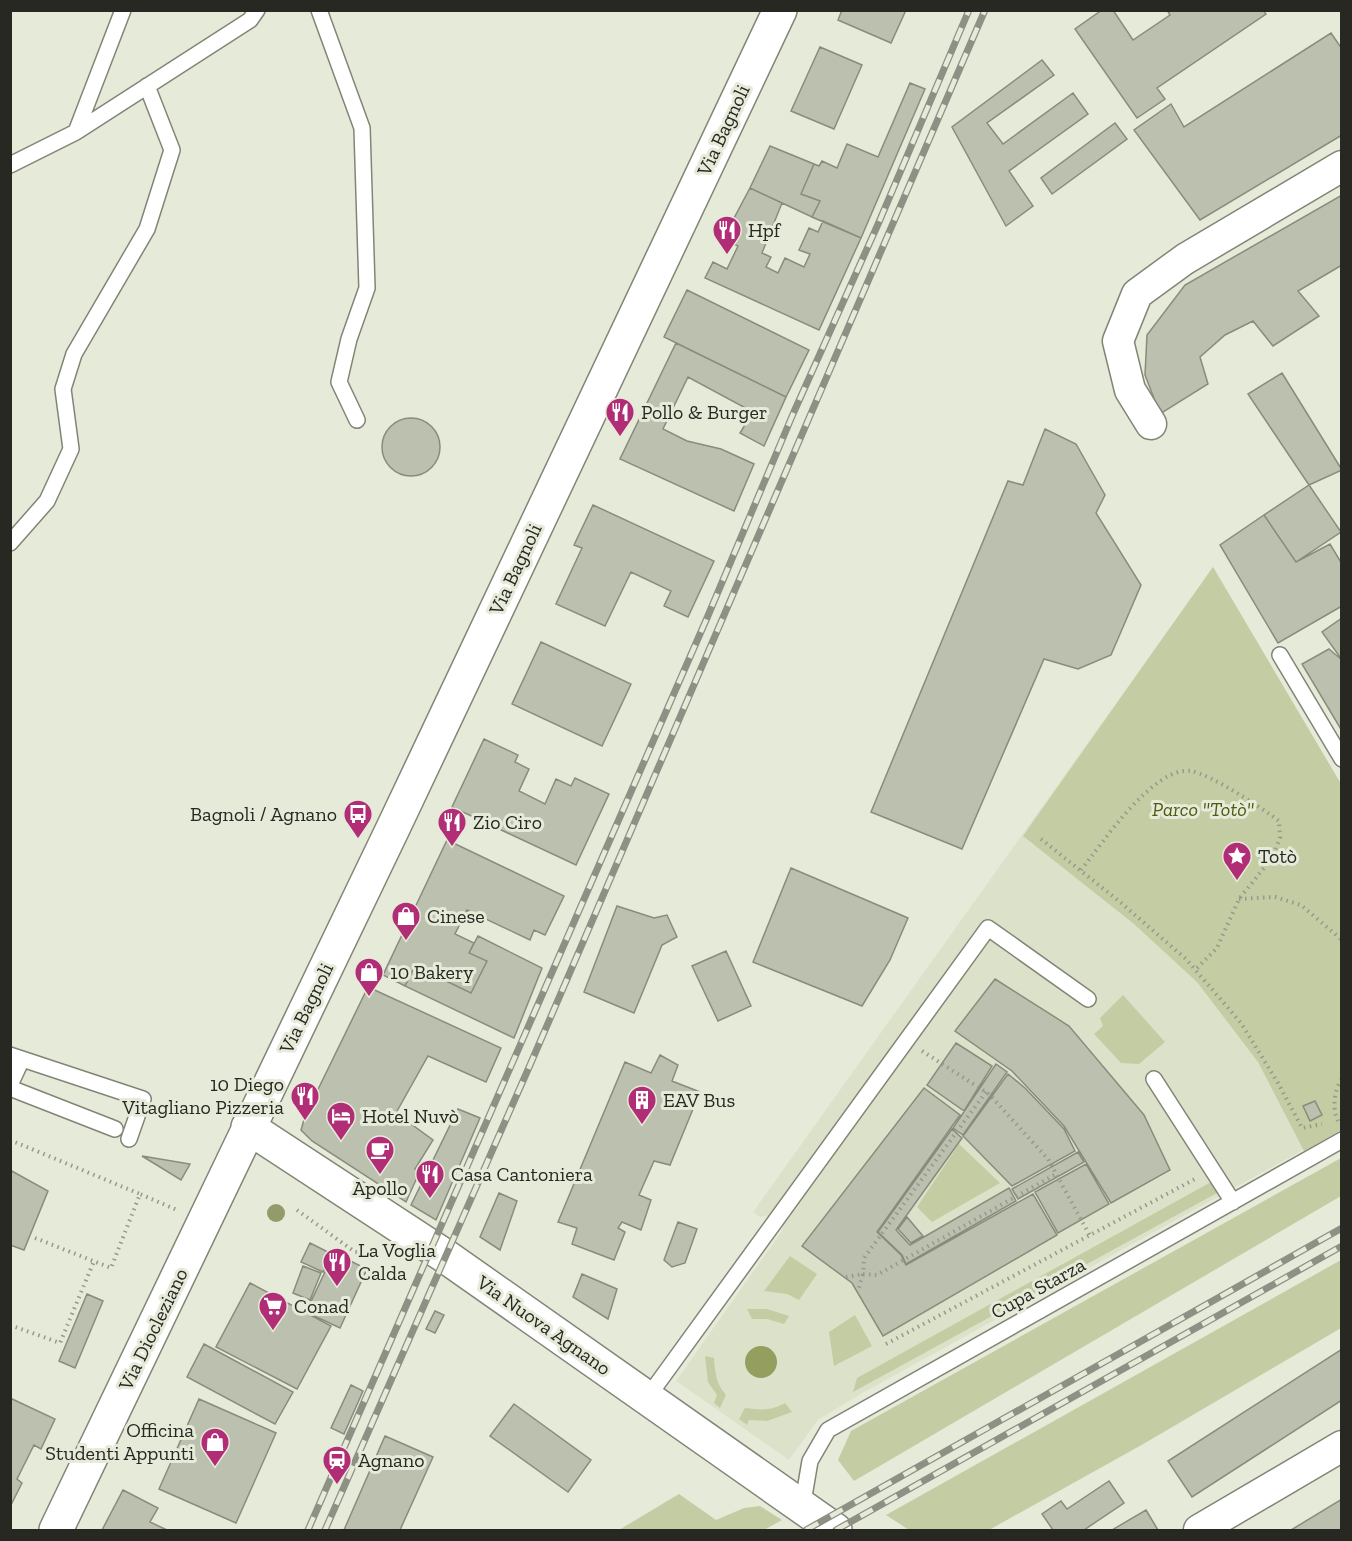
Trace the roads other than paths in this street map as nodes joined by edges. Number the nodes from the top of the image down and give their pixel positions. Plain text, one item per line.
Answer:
1 (123, 10) edge
2 (257, 10) edge
3 (319, 10) edge
4 (780, 10) edge
5 (147, 86) junction
6 (76, 132) junction
7 (10, 165) edge
8 (1341, 166) edge
9 (357, 420) dead end
10 (1151, 424) dead end
11 (10, 543) edge
12 (1280, 655) dead end
13 (1341, 759) edge
14 (1088, 999) dead end
15 (16, 1057) edge
16 (1154, 1079) dead end
17 (10, 1087) edge
18 (248, 1128) junction
19 (116, 1129) dead end
20 (129, 1138) dead end
21 (1341, 1140) edge
22 (1233, 1202) junction
23 (647, 1398) junction
24 (1341, 1446) edge
25 (802, 1508) junction
26 (56, 1530) edge
27 (835, 1530) edge
28 (1199, 1530) edge

1 - 6 lane
2 - 5 lane
3 - 9 lane
4 - 18 street, Via Bagnoli
5 - 6 lane
5 - 11 lane
6 - 7 lane
8 - 10 street
12 - 13 lane
14 - 23 lane
15 - 17 lane
15 - 20 lane
16 - 22 lane
17 - 19 lane
18 - 23 street, Via Nuova Agnano
18 - 26 street, Via Diocleziano
21 - 22 lane, Cupa Starza
22 - 25 lane, Cupa Starza
23 - 25 street, Via Nuova Agnano
24 - 28 street
25 - 27 street, Via Nuova Agnano

